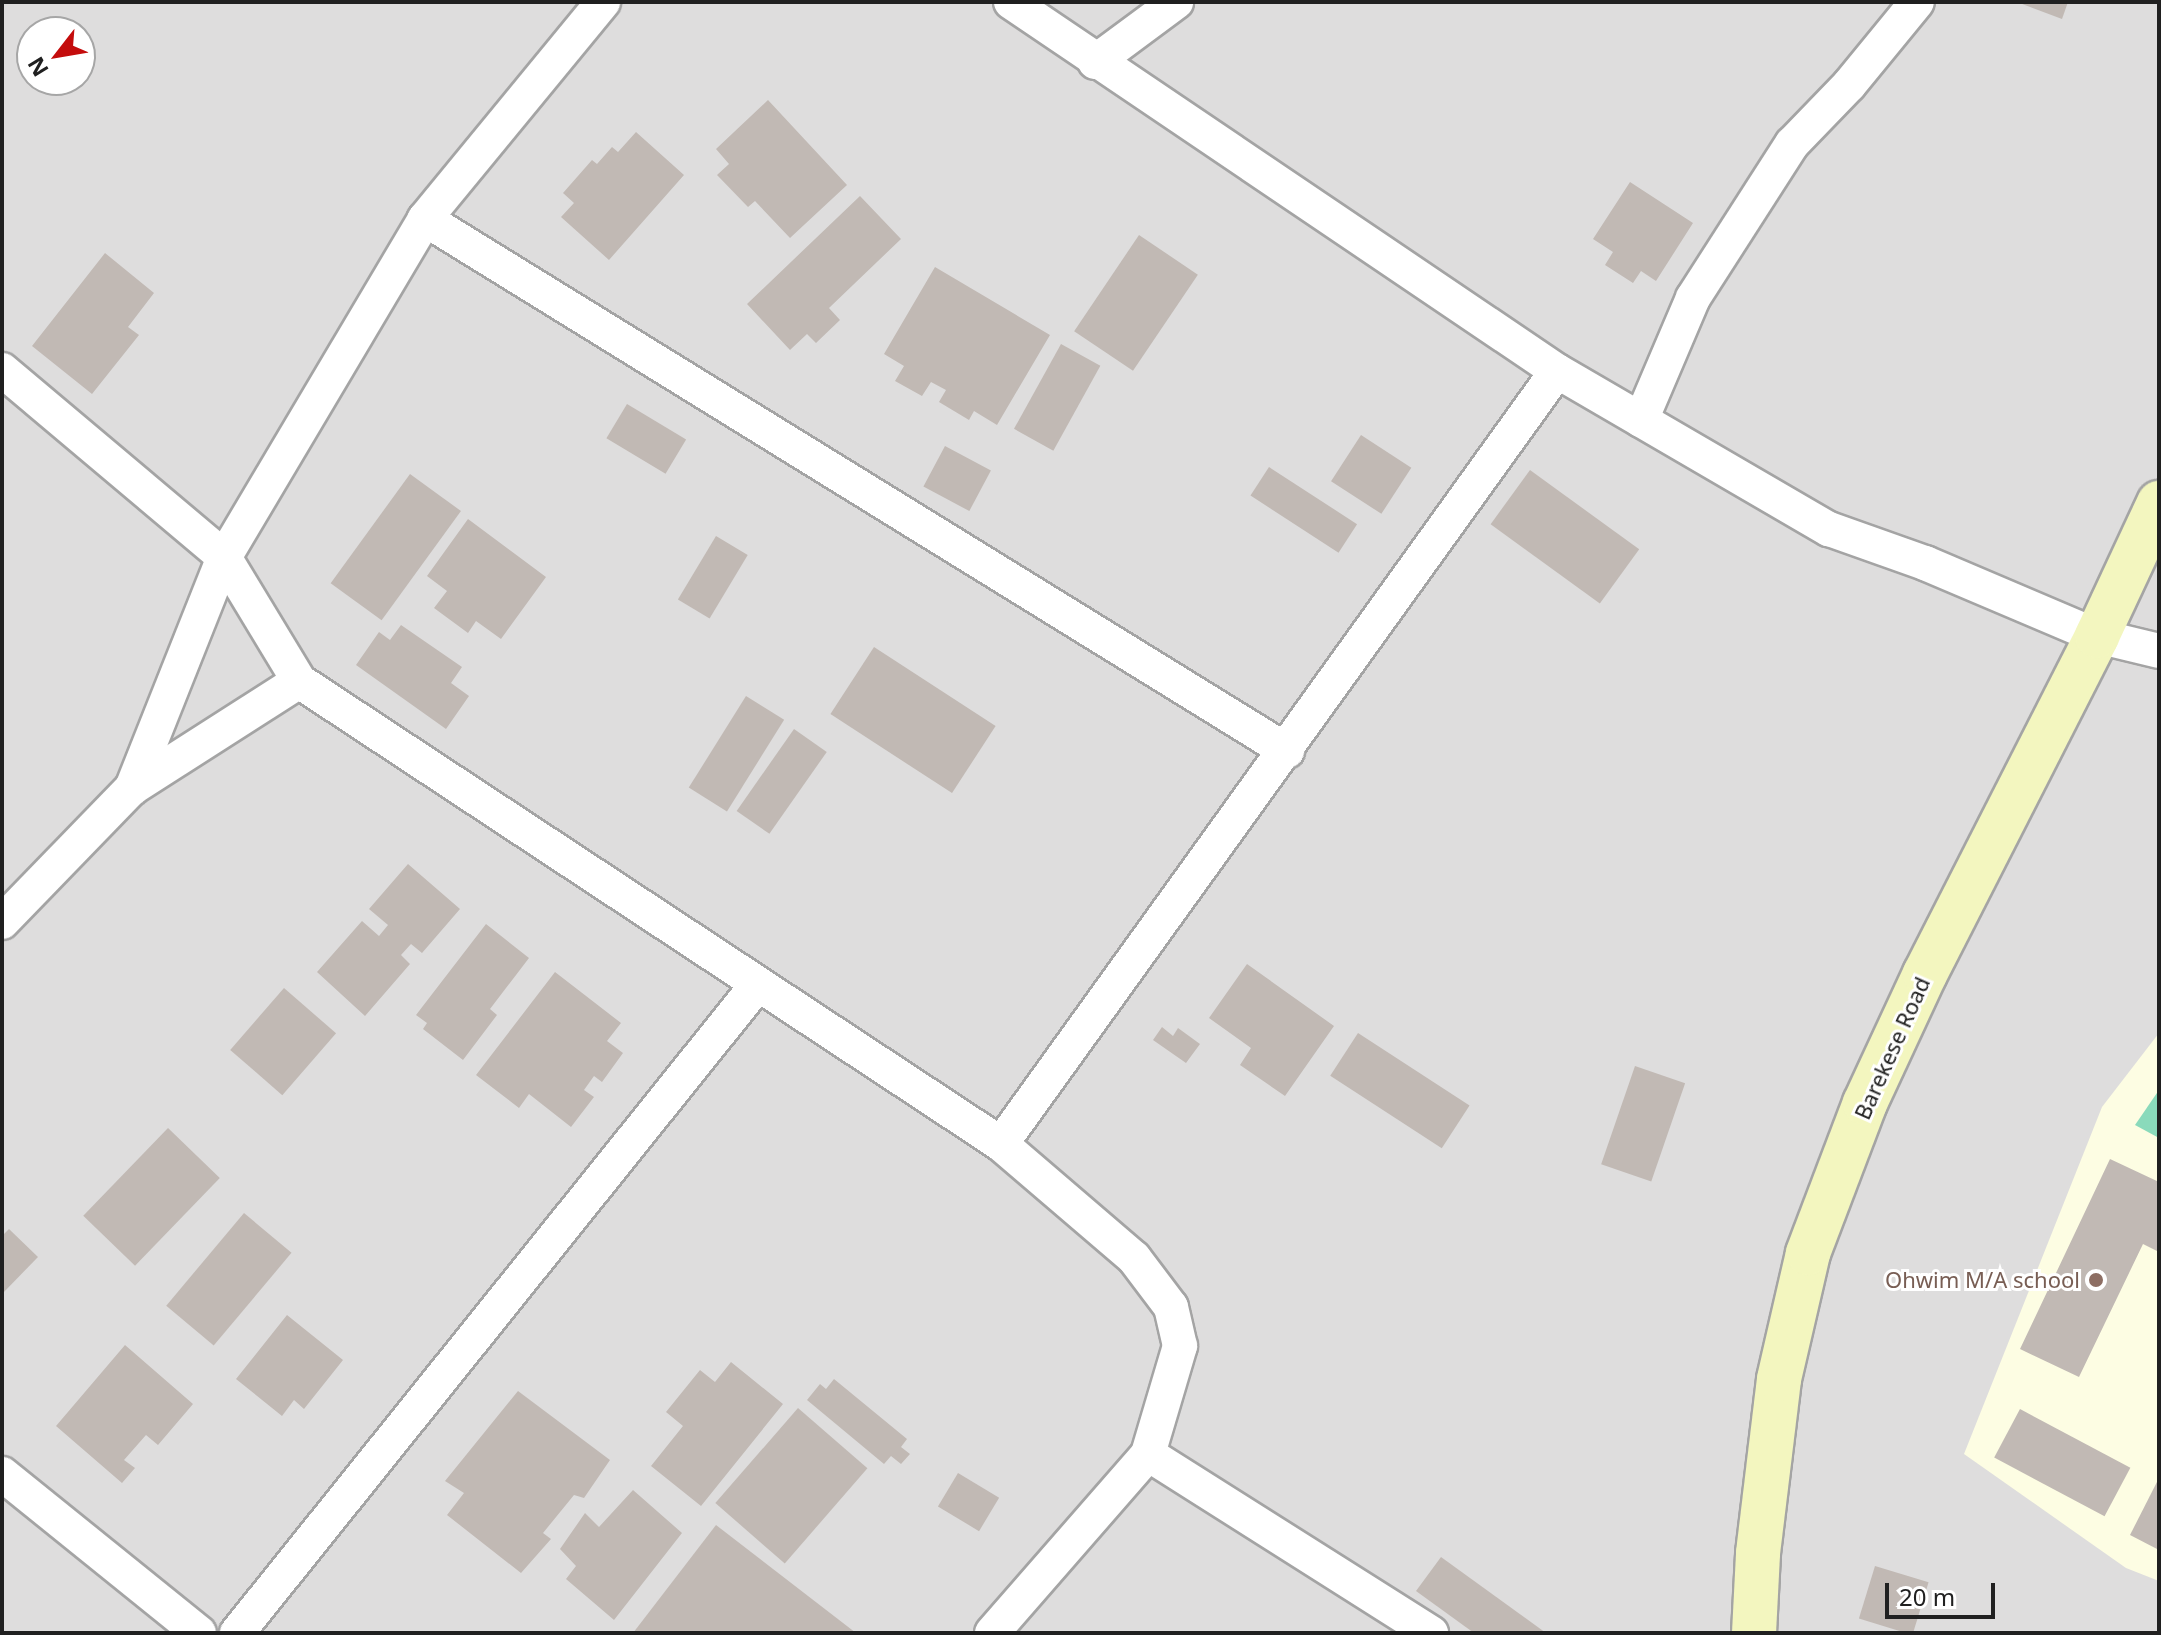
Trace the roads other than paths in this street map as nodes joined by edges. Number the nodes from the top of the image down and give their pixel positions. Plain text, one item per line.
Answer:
1 (603, 2) edge
2 (1011, 2) edge
3 (1176, 2) edge
4 (1917, 2) edge
5 (1095, 62) junction
6 (425, 219) junction
7 (2, 370) edge
8 (1557, 371) junction
9 (1641, 420) junction
10 (2159, 503) edge
11 (224, 557) junction
12 (2097, 636) junction
13 (2159, 651) edge
14 (299, 681) junction
15 (1287, 751) junction
16 (132, 788) junction
17 (2, 922) edge
18 (757, 985) junction
19 (1001, 1144) junction
20 (1148, 1454) junction
21 (2, 1474) edge
22 (199, 1633) edge
23 (237, 1633) edge
24 (992, 1633) edge
25 (1431, 1633) edge
26 (1754, 1633) edge

1 - 6 street
2 - 5 street
3 - 5 street
4 - 9 street
5 - 8 street
6 - 11 street
6 - 15 street
7 - 11 street
8 - 9 street
8 - 15 street
9 - 12 street
10 - 12 main road, Barekese Road
11 - 14 street
11 - 16 street
12 - 13 street
12 - 26 main road, Barekese Road
14 - 16 street
14 - 18 street
15 - 19 street
16 - 17 street
18 - 19 street
18 - 23 street
19 - 20 street
20 - 24 street
20 - 25 street
21 - 22 street

